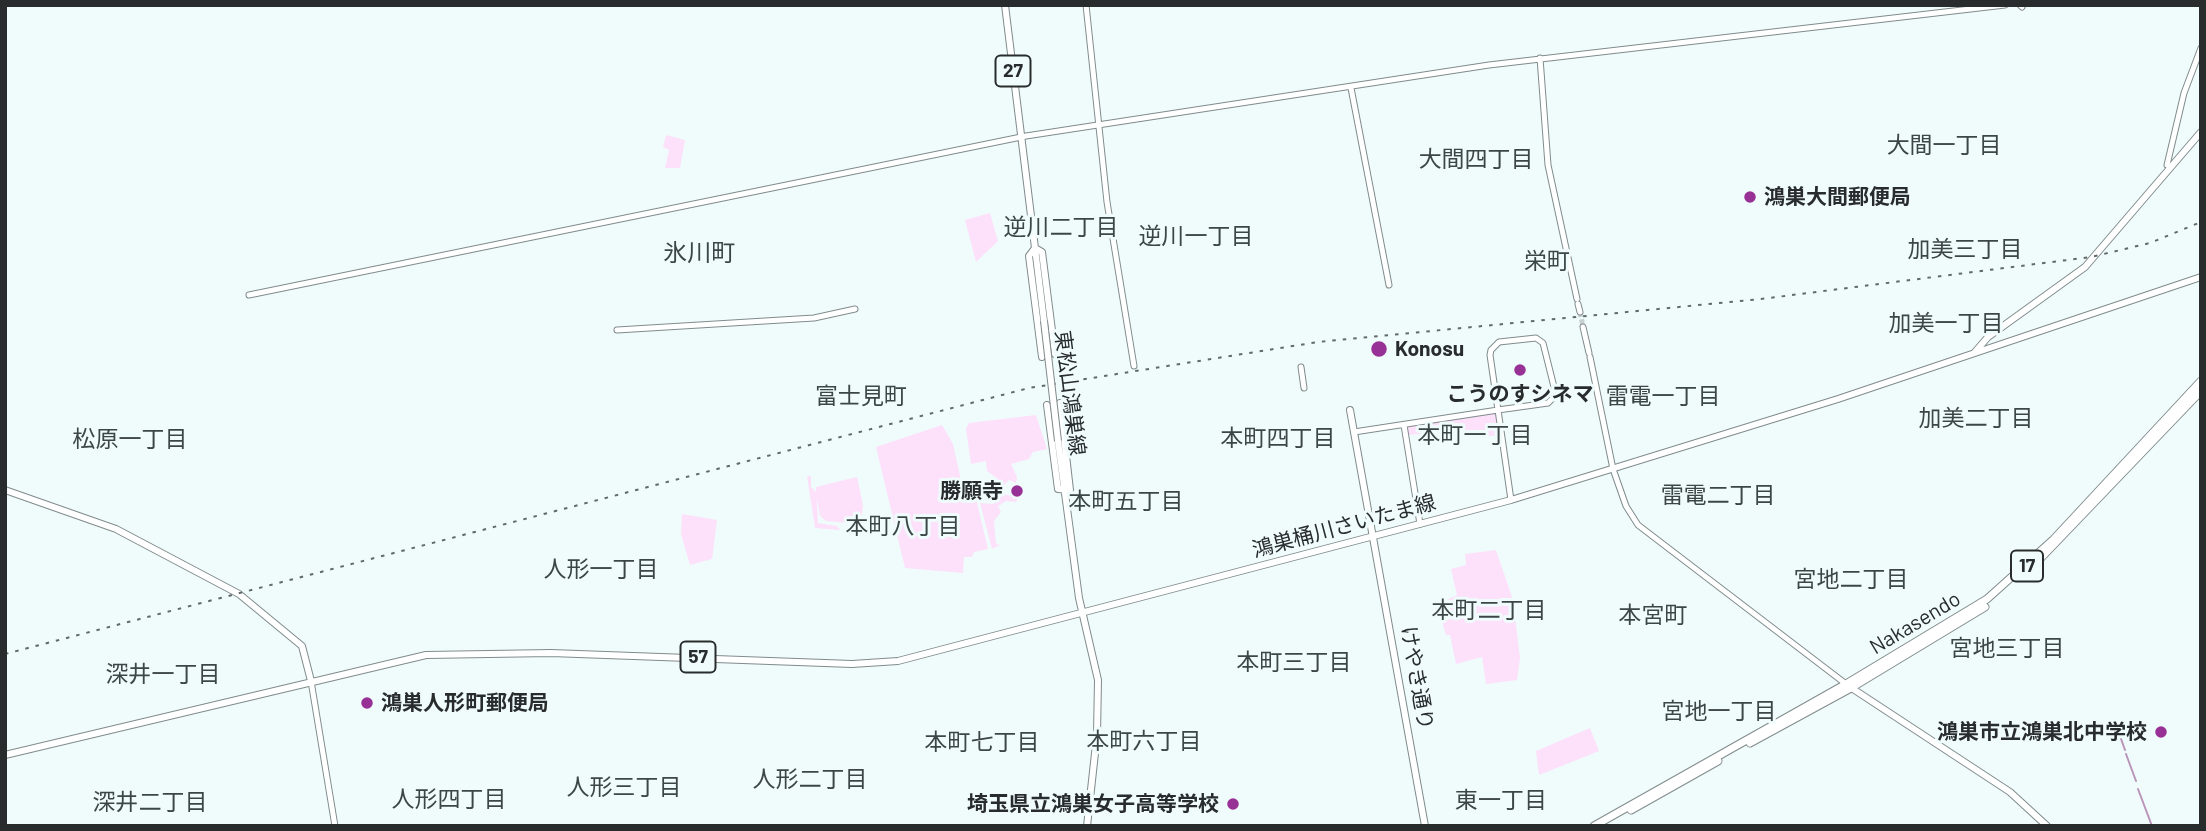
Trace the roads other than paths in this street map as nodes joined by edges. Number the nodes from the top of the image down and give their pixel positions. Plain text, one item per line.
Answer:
1 (1005, 5) edge
2 (1086, 5) edge
3 (2005, 5) edge
4 (2201, 48) edge
5 (1540, 58) junction
6 (1351, 88) junction
7 (1099, 125) junction
8 (2201, 132) edge
9 (1021, 137) junction
10 (2167, 165) dead end
11 (1035, 248) junction
12 (2201, 277) edge
13 (1389, 285) dead end
14 (249, 295) dead end
15 (855, 309) dead end
16 (1580, 312) tunnel mouth
17 (1583, 327) tunnel mouth
18 (617, 330) dead end
19 (1975, 352) junction
20 (1055, 354) dead end
21 (1042, 357) dead end
22 (1134, 366) dead end
23 (1301, 367) dead end
24 (2201, 381) edge
25 (1304, 388) dead end
26 (2201, 391) edge
27 (1060, 402) dead end
28 (1047, 405) dead end
29 (1498, 410) junction
30 (1350, 411) dead end
31 (1404, 425) junction
32 (1354, 432) junction
33 (1613, 469) junction
34 (5, 490) edge
35 (1065, 491) junction
36 (1511, 500) junction
37 (1420, 524) junction
38 (1373, 537) junction
39 (1083, 613) junction
40 (311, 681) junction
41 (1848, 686) junction
42 (5, 755) edge
43 (335, 826) edge
44 (1087, 826) edge
45 (1425, 826) edge
46 (1594, 826) edge
47 (1603, 826) edge
48 (2047, 826) edge

1 - 9 main road, 東松山鴻巣線 / 27
2 - 7 street
3 - 5 street
4 - 10 street
5 - 6 street
5 - 16 street
6 - 7 street
6 - 13 street
7 - 9 street
7 - 22 street
8 - 19 main road
9 - 11 main road, 東松山鴻巣線 / 27
9 - 14 street
11 - 20 main road
11 - 21 main road
11 - 35 main road, 東松山鴻巣線 / 27, bridge
12 - 19 main road
15 - 18 street
17 - 33 street
19 - 33 main road, 鴻巣桶川さいたま線
23 - 25 street
24 - 41 highway, Nakasendo / 17
26 - 41 highway, Nakasendo / 17
27 - 35 main road
28 - 35 main road
29 - 29 street
29 - 31 street
29 - 36 street
30 - 32 main road, けやき通り
31 - 32 street
31 - 37 street
32 - 38 main road, けやき通り
33 - 36 main road, 鴻巣桶川さいたま線
33 - 41 street
34 - 40 main road
35 - 39 main road, 東松山鴻巣線 / 27
36 - 37 main road, 鴻巣桶川さいたま線
37 - 38 main road, 鴻巣桶川さいたま線
38 - 39 main road, 鴻巣桶川さいたま線
38 - 45 main road, けやき通り
39 - 40 main road, 57
39 - 44 main road, 東松山鴻巣線 / 27
40 - 42 main road
40 - 43 street
41 - 46 highway, Nakasendo / 17
41 - 47 highway, Nakasendo / 17
41 - 48 main road

